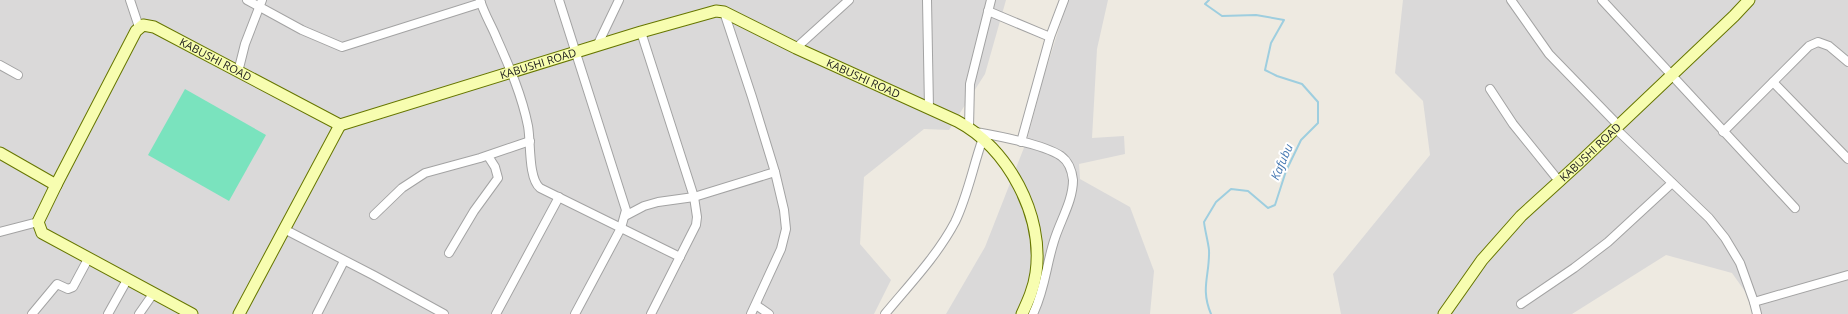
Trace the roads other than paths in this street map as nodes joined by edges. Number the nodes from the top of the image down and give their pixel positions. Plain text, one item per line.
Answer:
1 (130, 0) edge
2 (247, 0) edge
3 (559, 0) edge
4 (619, 0) edge
5 (849, 0) edge
6 (927, 0) edge
7 (991, 0) edge
8 (1064, 0) edge
9 (1510, 0) edge
10 (1602, 0) edge
11 (1749, 0) edge
12 (480, 2) edge
13 (260, 3) edge
14 (988, 11) junction
15 (724, 12) junction
16 (139, 27) junction
17 (641, 32) junction
18 (1050, 37) junction
19 (597, 46) junction
20 (796, 48) junction
21 (576, 52) junction
22 (1848, 62) edge
23 (0, 65) edge
24 (238, 72) junction
25 (512, 73) junction
26 (1671, 74) junction
27 (18, 75) dead end
28 (1772, 82) junction
29 (1490, 89) dead end
30 (929, 108) junction
31 (340, 125) junction
32 (1616, 126) junction
33 (976, 132) junction
34 (1723, 132) junction
35 (530, 140) junction
36 (1021, 142) junction
37 (0, 153) edge
38 (488, 156) junction
39 (1848, 159) edge
40 (775, 172) junction
41 (1559, 181) junction
42 (1672, 183) junction
43 (56, 185) junction
44 (558, 197) junction
45 (694, 197) junction
46 (1795, 208) dead end
47 (374, 215) dead end
48 (625, 216) junction
49 (38, 222) junction
50 (621, 228) junction
51 (284, 230) junction
52 (0, 232) edge
53 (449, 253) dead end
54 (680, 257) junction
55 (88, 259) junction
56 (344, 261) junction
57 (1036, 261) junction
58 (1049, 264) junction
59 (1848, 276) edge
60 (127, 280) junction
61 (153, 294) junction
62 (1754, 302) junction
63 (1521, 304) dead end
64 (756, 305) junction
65 (242, 313) edge
66 (32, 314) edge
67 (108, 314) edge
68 (139, 314) edge
69 (192, 314) edge
70 (317, 314) edge
71 (444, 314) edge
72 (496, 314) edge
73 (574, 314) edge
74 (651, 314) edge
75 (751, 314) edge
76 (769, 314) edge
77 (885, 314) edge
78 (1022, 314) edge
79 (1033, 314) edge
80 (1444, 314) edge
81 (1757, 314) edge

1 - 16 street
2 - 13 street
3 - 21 street
4 - 19 street
5 - 20 street
6 - 30 street
7 - 14 street
8 - 18 street
9 - 32 street
10 - 26 street
11 - 26 main road, KABUSHI ROAD
12 - 13 street
12 - 25 street
13 - 24 street
14 - 18 street
14 - 33 street
15 - 17 main road, KABUSHI ROAD
15 - 20 main road, KABUSHI ROAD
15 - 40 street
16 - 24 main road, KABUSHI ROAD
16 - 43 main road
17 - 19 main road, KABUSHI ROAD
17 - 45 street
18 - 36 street
19 - 21 main road, KABUSHI ROAD
20 - 30 main road, KABUSHI ROAD
21 - 25 main road, KABUSHI ROAD
21 - 48 street
22 - 28 street
23 - 27 street
24 - 31 main road, KABUSHI ROAD
25 - 31 main road, KABUSHI ROAD
25 - 35 street
26 - 32 main road, KABUSHI ROAD
26 - 34 street
28 - 34 street
28 - 39 street
29 - 41 street
30 - 33 main road, KABUSHI ROAD
31 - 51 main road
32 - 41 main road, KABUSHI ROAD
32 - 42 street
33 - 36 street
33 - 57 main road, KABUSHI ROAD
33 - 77 street
34 - 46 street
35 - 38 street
35 - 44 street
36 - 58 street
37 - 43 main road
38 - 47 street
38 - 53 street
40 - 45 street
40 - 64 street
41 - 80 main road, KABUSHI ROAD
42 - 62 street
42 - 63 street
43 - 49 main road
44 - 50 street
44 - 72 street
45 - 48 street
45 - 54 street
48 - 50 street
49 - 52 street
49 - 55 main road
50 - 54 street
50 - 73 street
51 - 56 street
51 - 65 main road
54 - 74 street
55 - 60 main road
55 - 66 street
56 - 70 street
56 - 71 street
57 - 58 street
57 - 78 main road, KABUSHI ROAD
58 - 79 street
59 - 62 street
60 - 61 main road
60 - 67 street
61 - 68 street
61 - 69 main road
62 - 81 street
64 - 75 street
64 - 76 street

